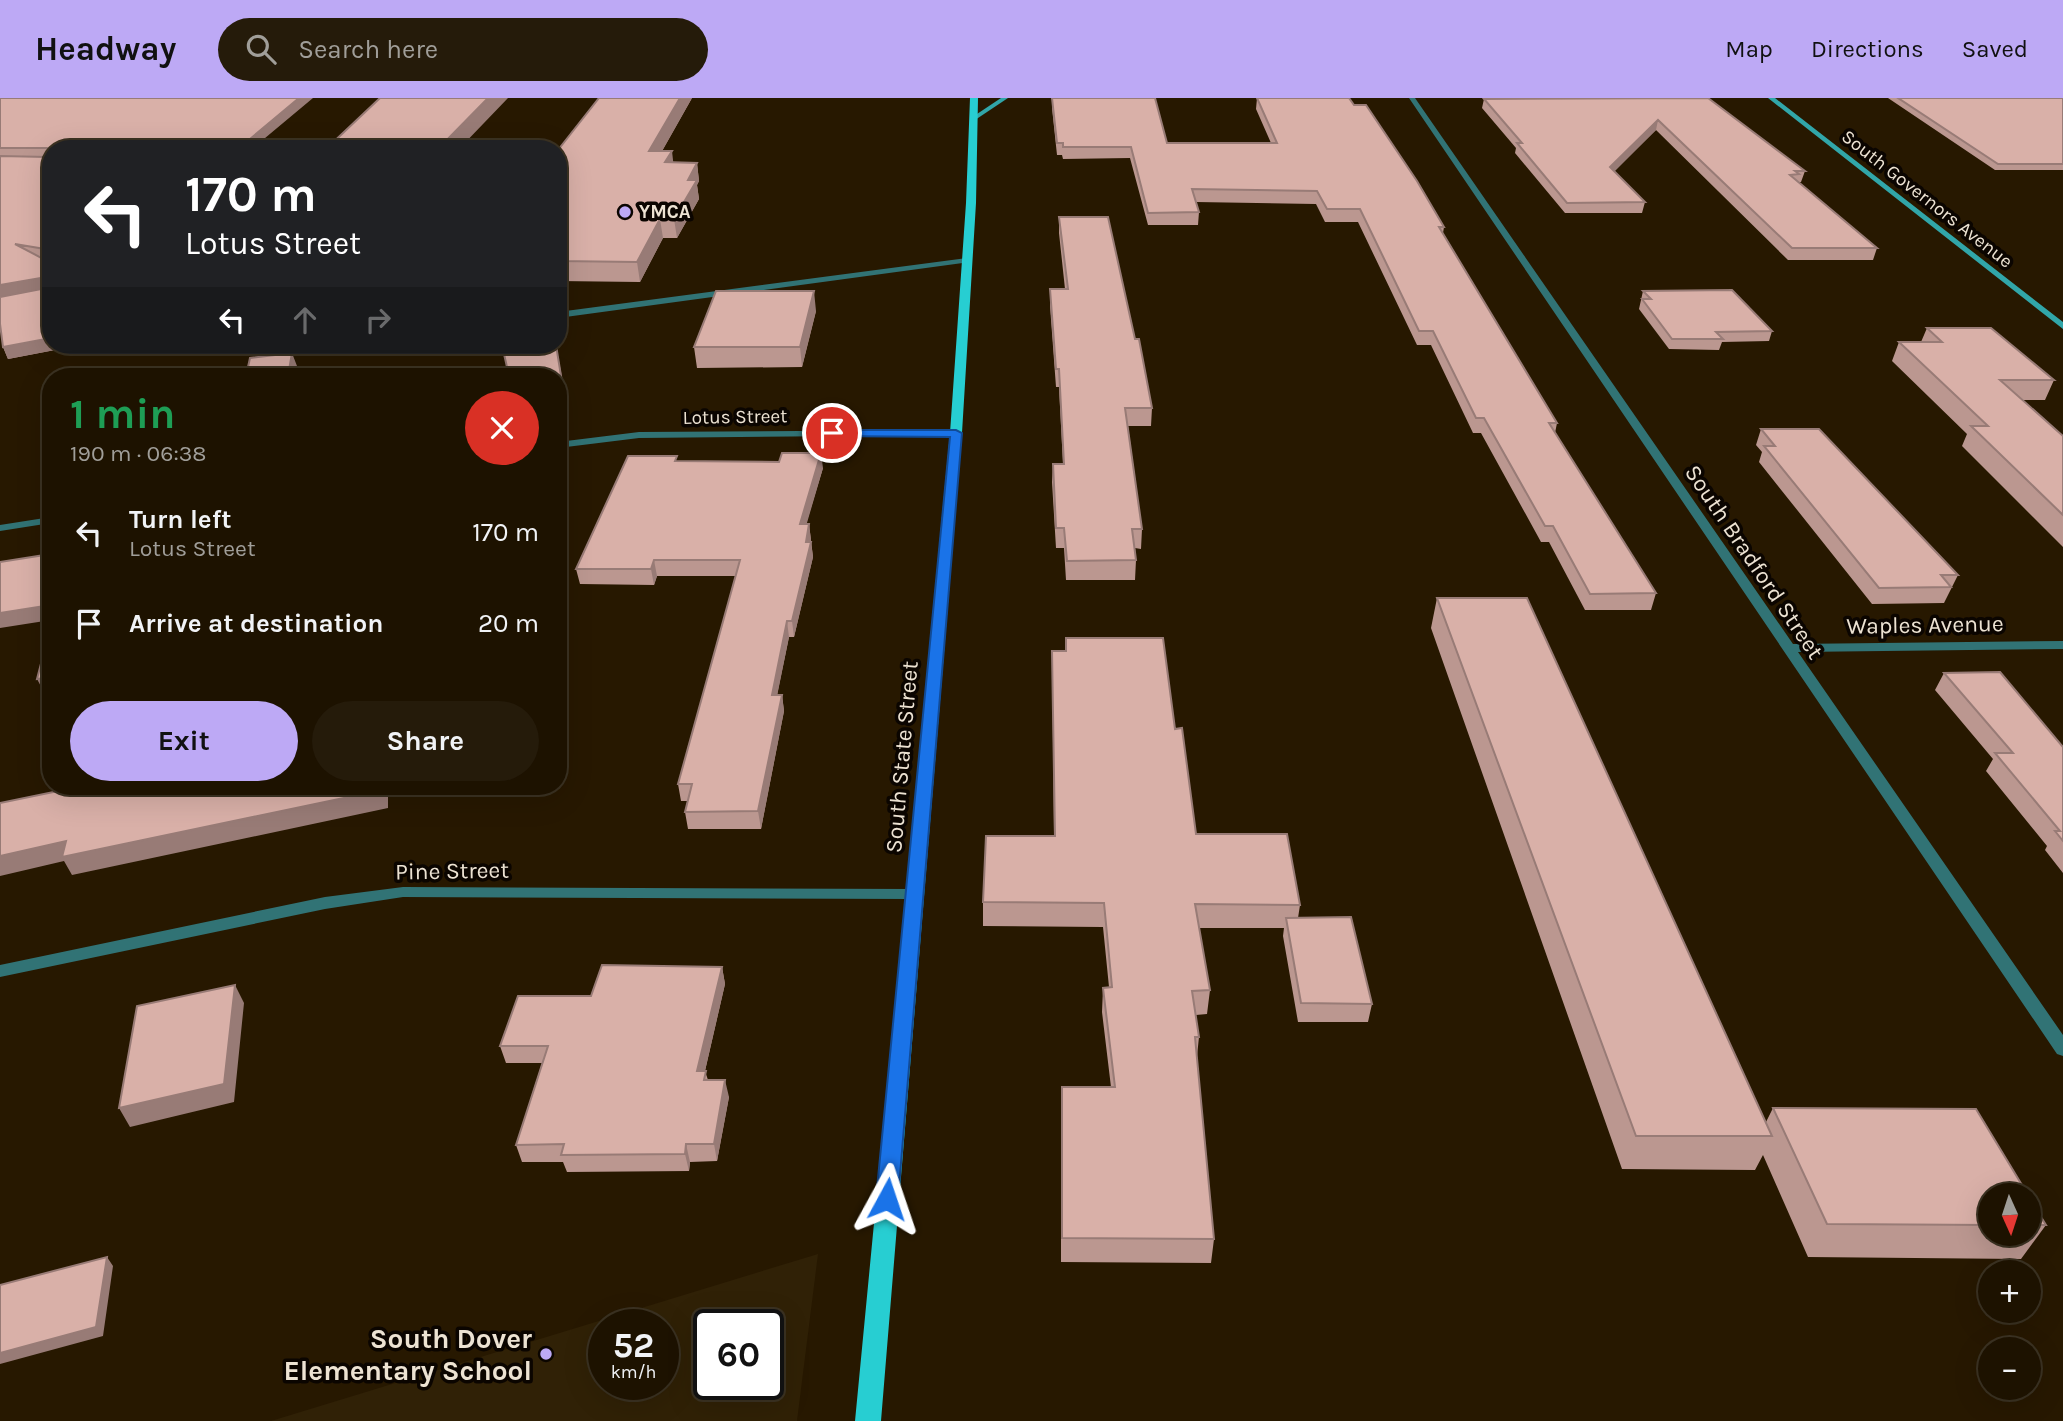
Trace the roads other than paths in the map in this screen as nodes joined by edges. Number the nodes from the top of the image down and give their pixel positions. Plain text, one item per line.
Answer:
1 (974, 98) edge
2 (1005, 98) edge
3 (1412, 98) edge
4 (1771, 98) edge
5 (973, 119) junction
6 (967, 260) junction
7 (567, 314) edge
8 (2063, 326) edge
9 (956, 433) junction
10 (567, 444) edge
11 (42, 521) edge
12 (0, 528) edge
13 (2063, 645) edge
14 (1787, 648) junction
15 (913, 894) junction
16 (0, 971) edge
17 (2063, 1049) edge
18 (868, 1421) edge

1 - 5 main road, South State Street
2 - 5 main road
3 - 14 street, South Bradford Street
4 - 8 main road, South Governors Avenue
5 - 6 main road, South State Street
6 - 7 street
6 - 9 main road, South State Street
9 - 10 street, Lotus Street
9 - 15 main road, South State Street
11 - 12 street
13 - 14 street, Waples Avenue
14 - 17 street, South Bradford Street
15 - 16 street, Pine Street
15 - 18 main road, South State Street

